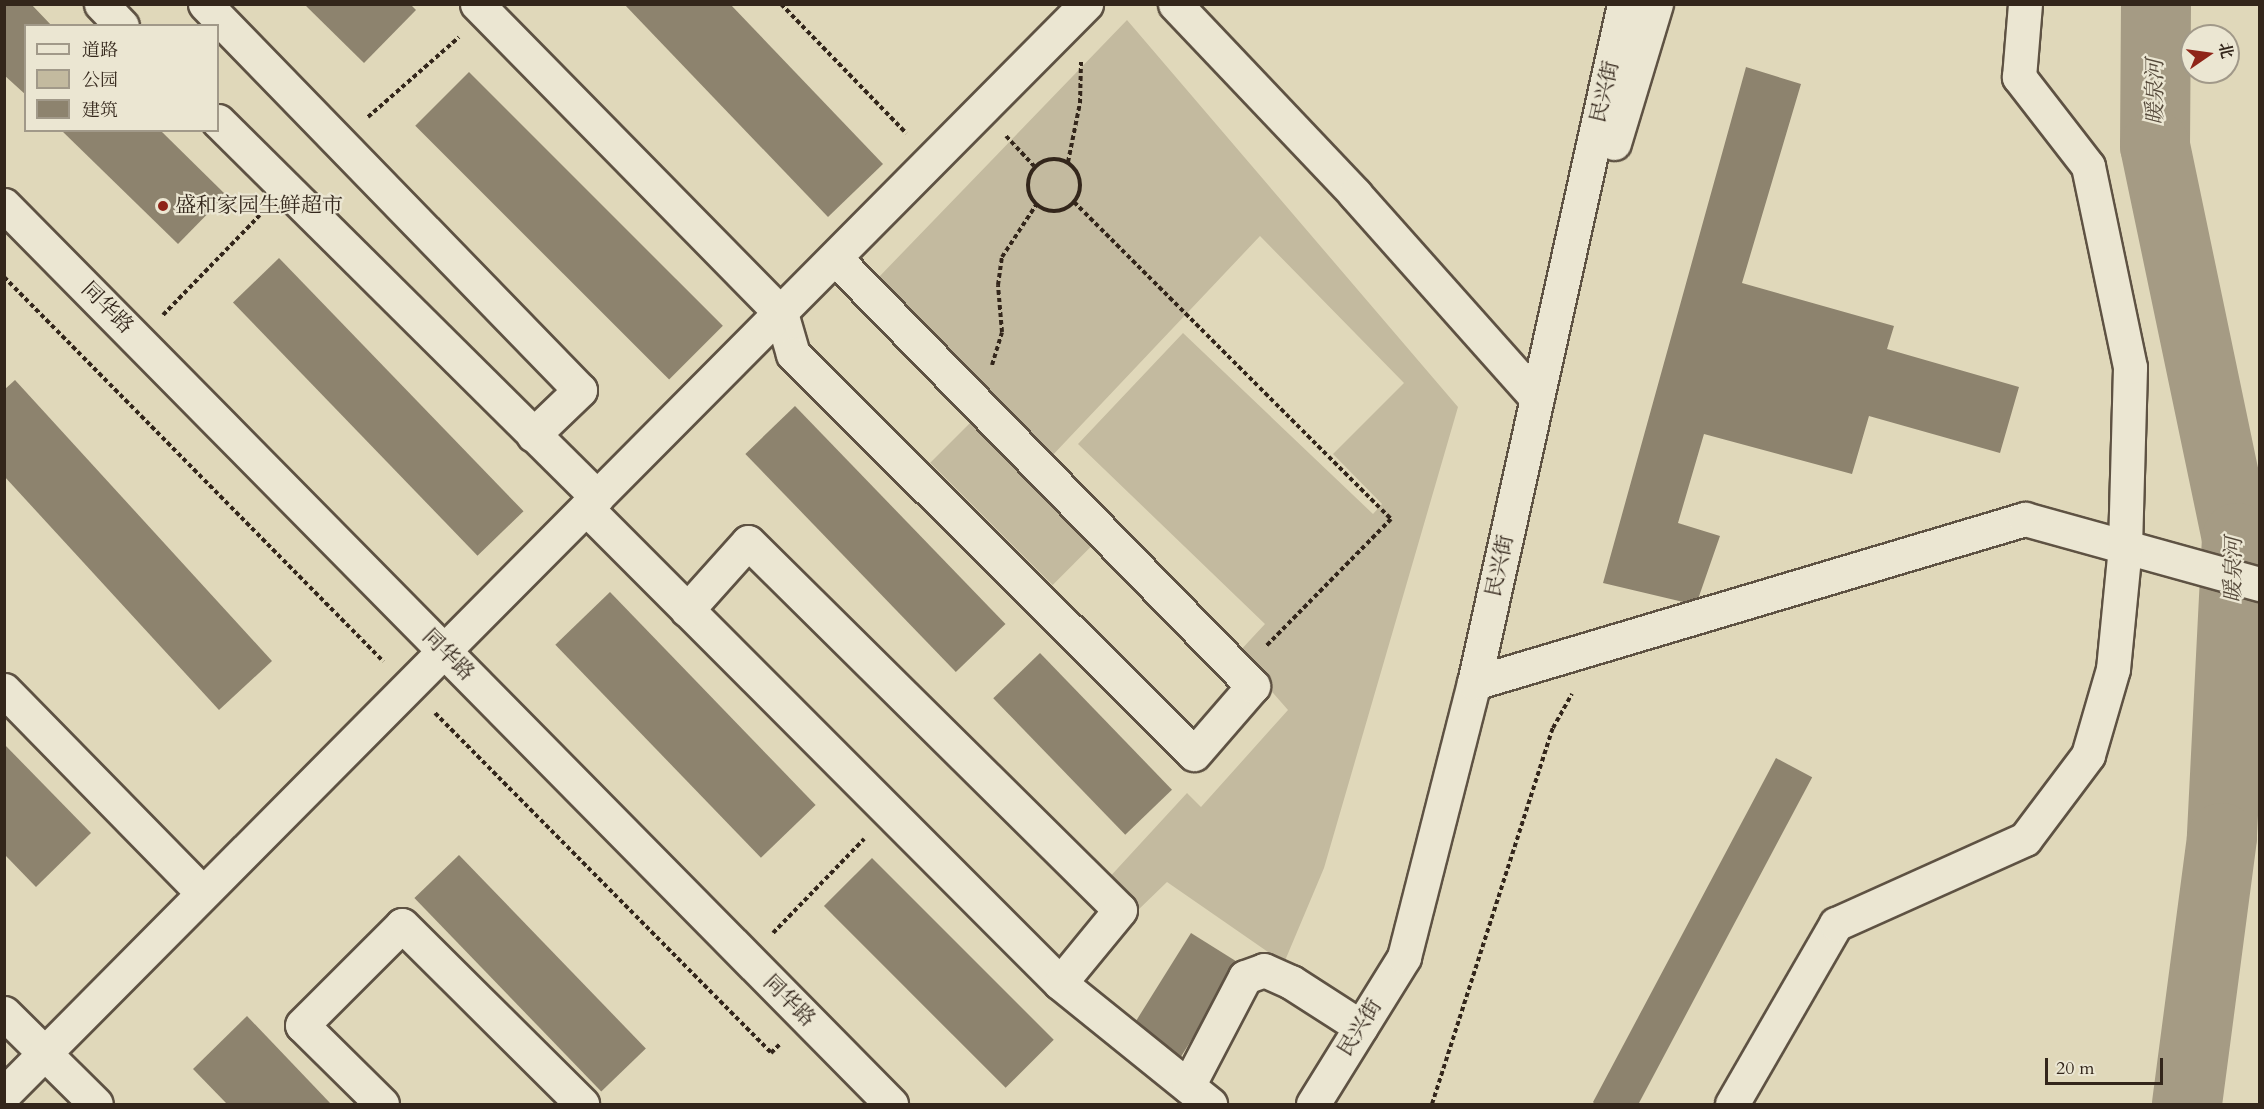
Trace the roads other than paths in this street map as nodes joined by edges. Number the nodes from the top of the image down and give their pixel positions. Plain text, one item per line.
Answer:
1 (101, 4) edge
2 (205, 4) edge
3 (477, 4) edge
4 (1174, 4) edge
5 (1624, 4) edge
6 (1656, 4) edge
7 (2025, 4) edge
8 (1084, 7) edge
9 (120, 24) edge
10 (219, 122) edge
11 (4, 205) edge
12 (835, 258) junction
13 (781, 313) junction
14 (1537, 398) junction
15 (532, 435) junction
16 (592, 502) junction
17 (2125, 547) junction
18 (2259, 584) edge
19 (687, 609) junction
20 (444, 651) junction
21 (1474, 683) junction
22 (4, 690) edge
23 (203, 894) junction
24 (1060, 984) junction
25 (4, 1013) edge
26 (1361, 1027) junction
27 (45, 1053) junction
28 (4, 1094) edge
29 (1199, 1095) edge
30 (96, 1104) edge
31 (382, 1104) edge
32 (582, 1104) edge
33 (891, 1104) edge
34 (1313, 1104) edge
35 (1732, 1104) edge

1 - 9 street
2 - 15 street
3 - 13 street
4 - 14 street
5 - 14 street, 民兴街
6 - 14 street
7 - 17 street
8 - 12 street
10 - 15 street
11 - 20 street, 同华路
12 - 13 street
12 - 13 street
13 - 16 street
14 - 21 street, 民兴街
15 - 16 street
16 - 19 street
16 - 20 street
17 - 18 street
17 - 21 street
17 - 35 street
19 - 24 street
19 - 24 street
20 - 23 street
20 - 33 street, 同华路
21 - 26 street, 民兴街
22 - 23 street
23 - 27 street
24 - 29 street
25 - 27 street
26 - 29 street
26 - 34 street, 民兴街
27 - 28 street
27 - 30 street
31 - 32 street

